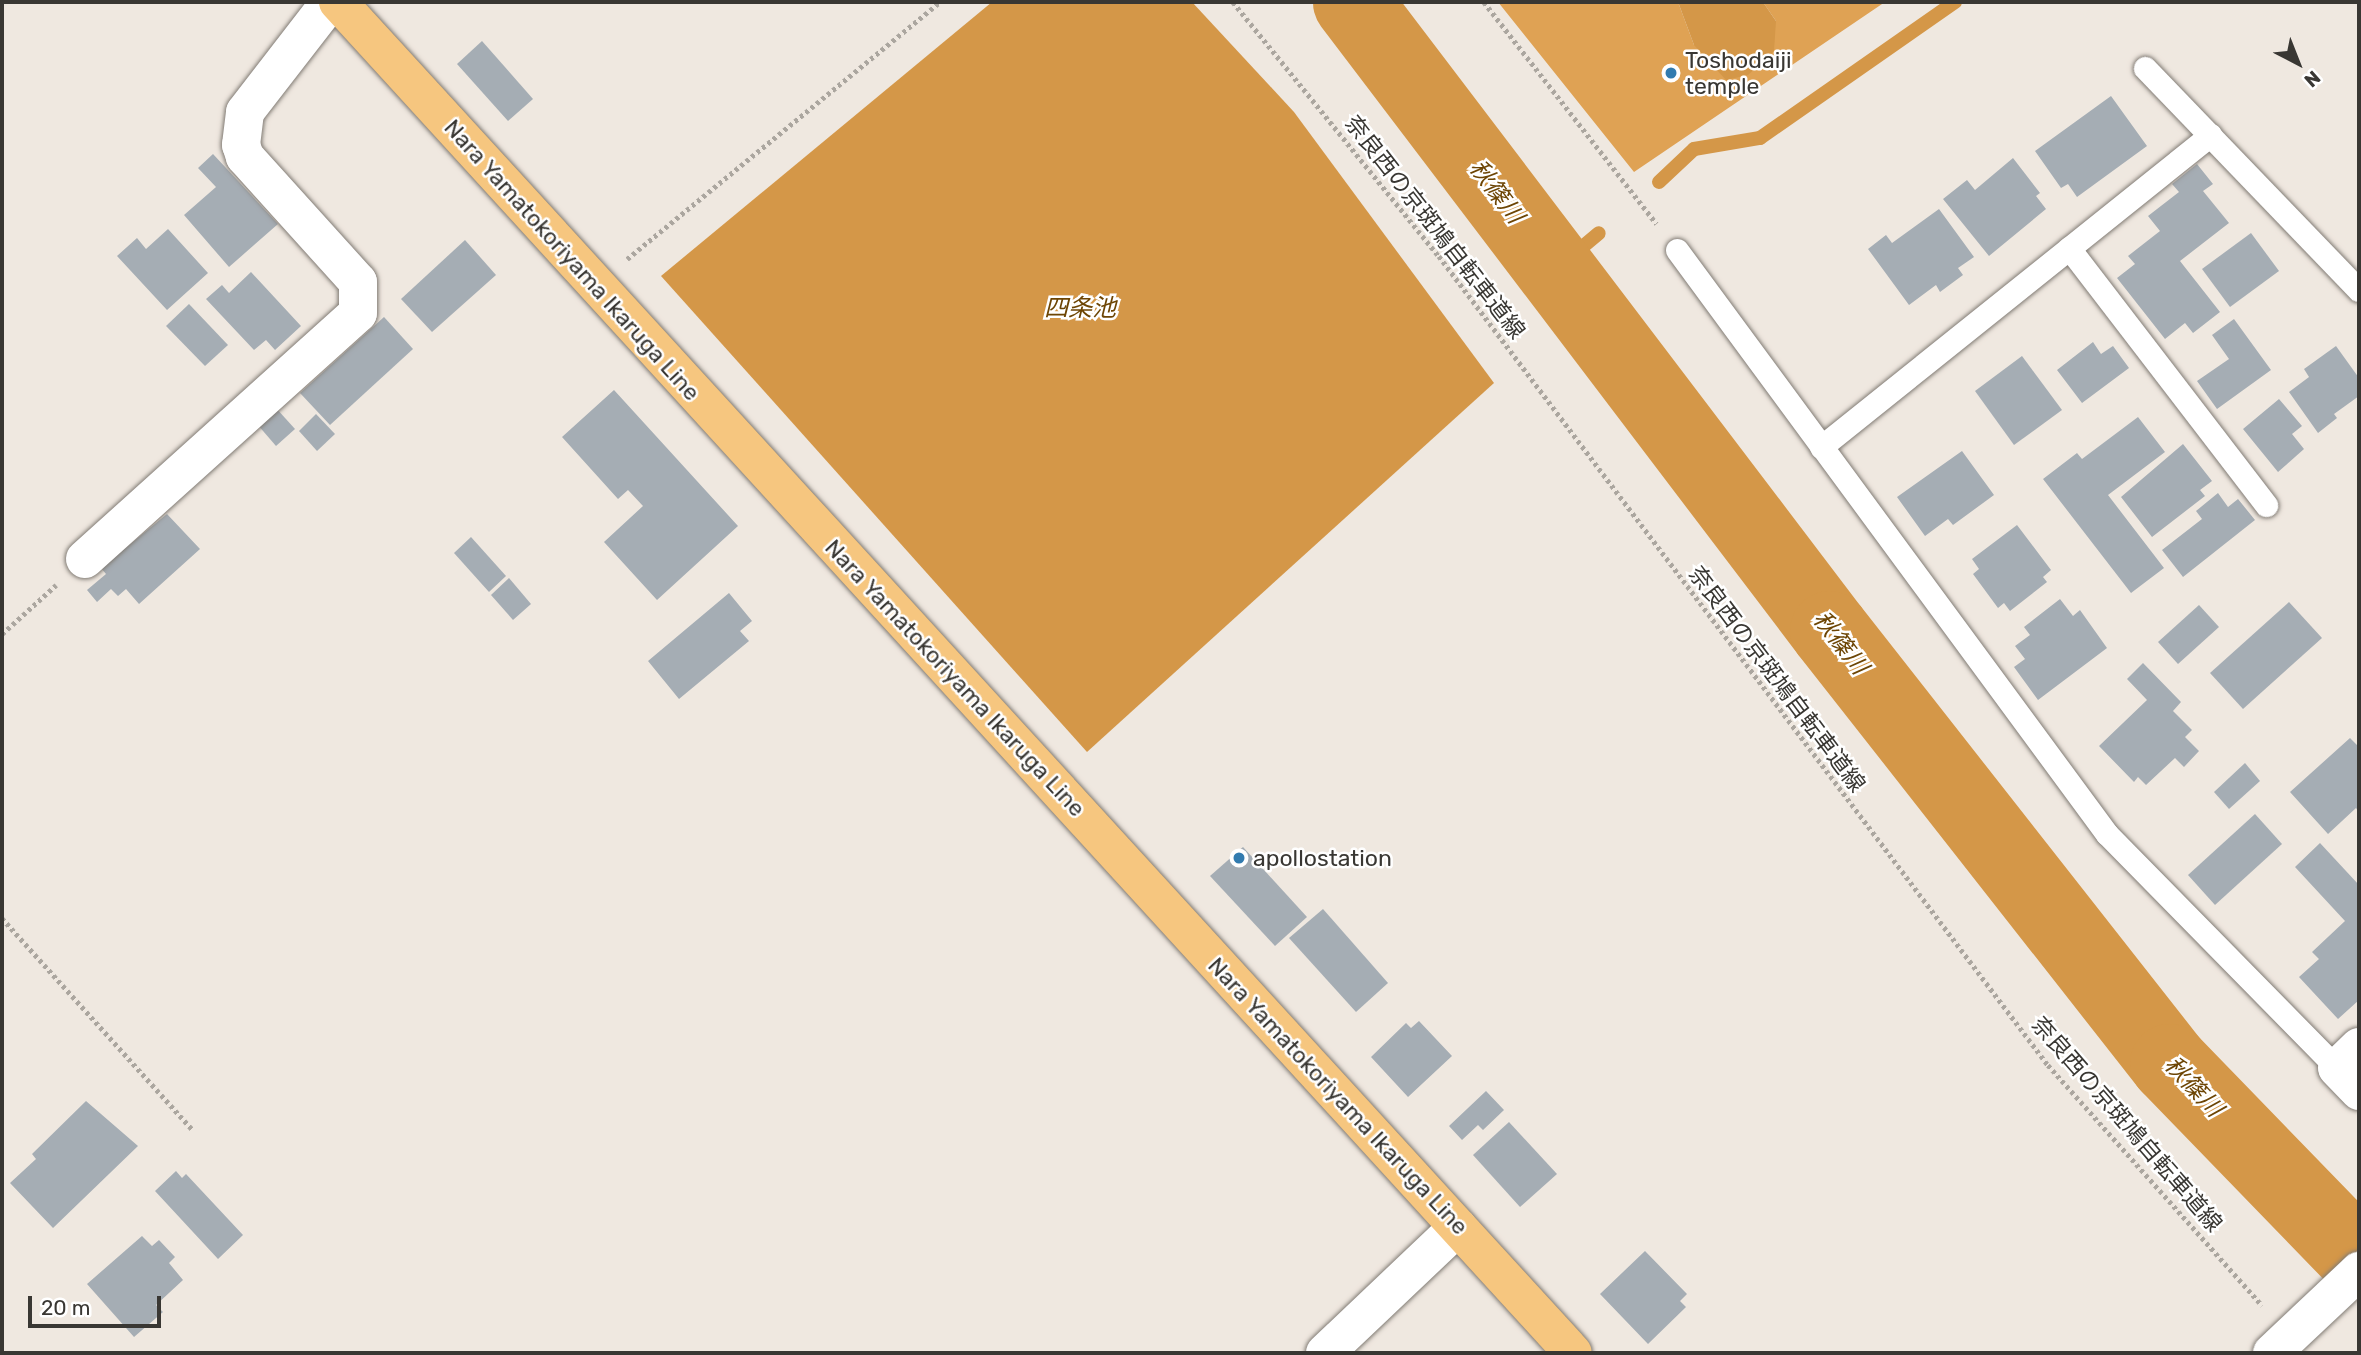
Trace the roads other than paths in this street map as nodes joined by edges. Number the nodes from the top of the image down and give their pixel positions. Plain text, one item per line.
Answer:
1 (330, 2) edge
2 (338, 2) edge
3 (2145, 68) dead end
4 (2210, 135) junction
5 (2069, 248) junction
6 (1676, 250) road end
7 (2359, 290) edge
8 (1821, 447) junction
9 (2266, 505) dead end
10 (85, 559) road end
11 (2352, 1068) edge
12 (1458, 1227) junction
13 (2359, 1271) edge
14 (2281, 1345) edge
15 (1325, 1353) edge
16 (1573, 1353) edge

1 - 10 street
2 - 12 main road, Nara Yamatokoriyama Ikaruga Line
3 - 4 lane
4 - 5 lane
4 - 7 lane
5 - 8 lane
5 - 9 lane
6 - 8 lane
8 - 11 lane
12 - 15 street
12 - 16 main road, Nara Yamatokoriyama Ikaruga Line
13 - 14 street

